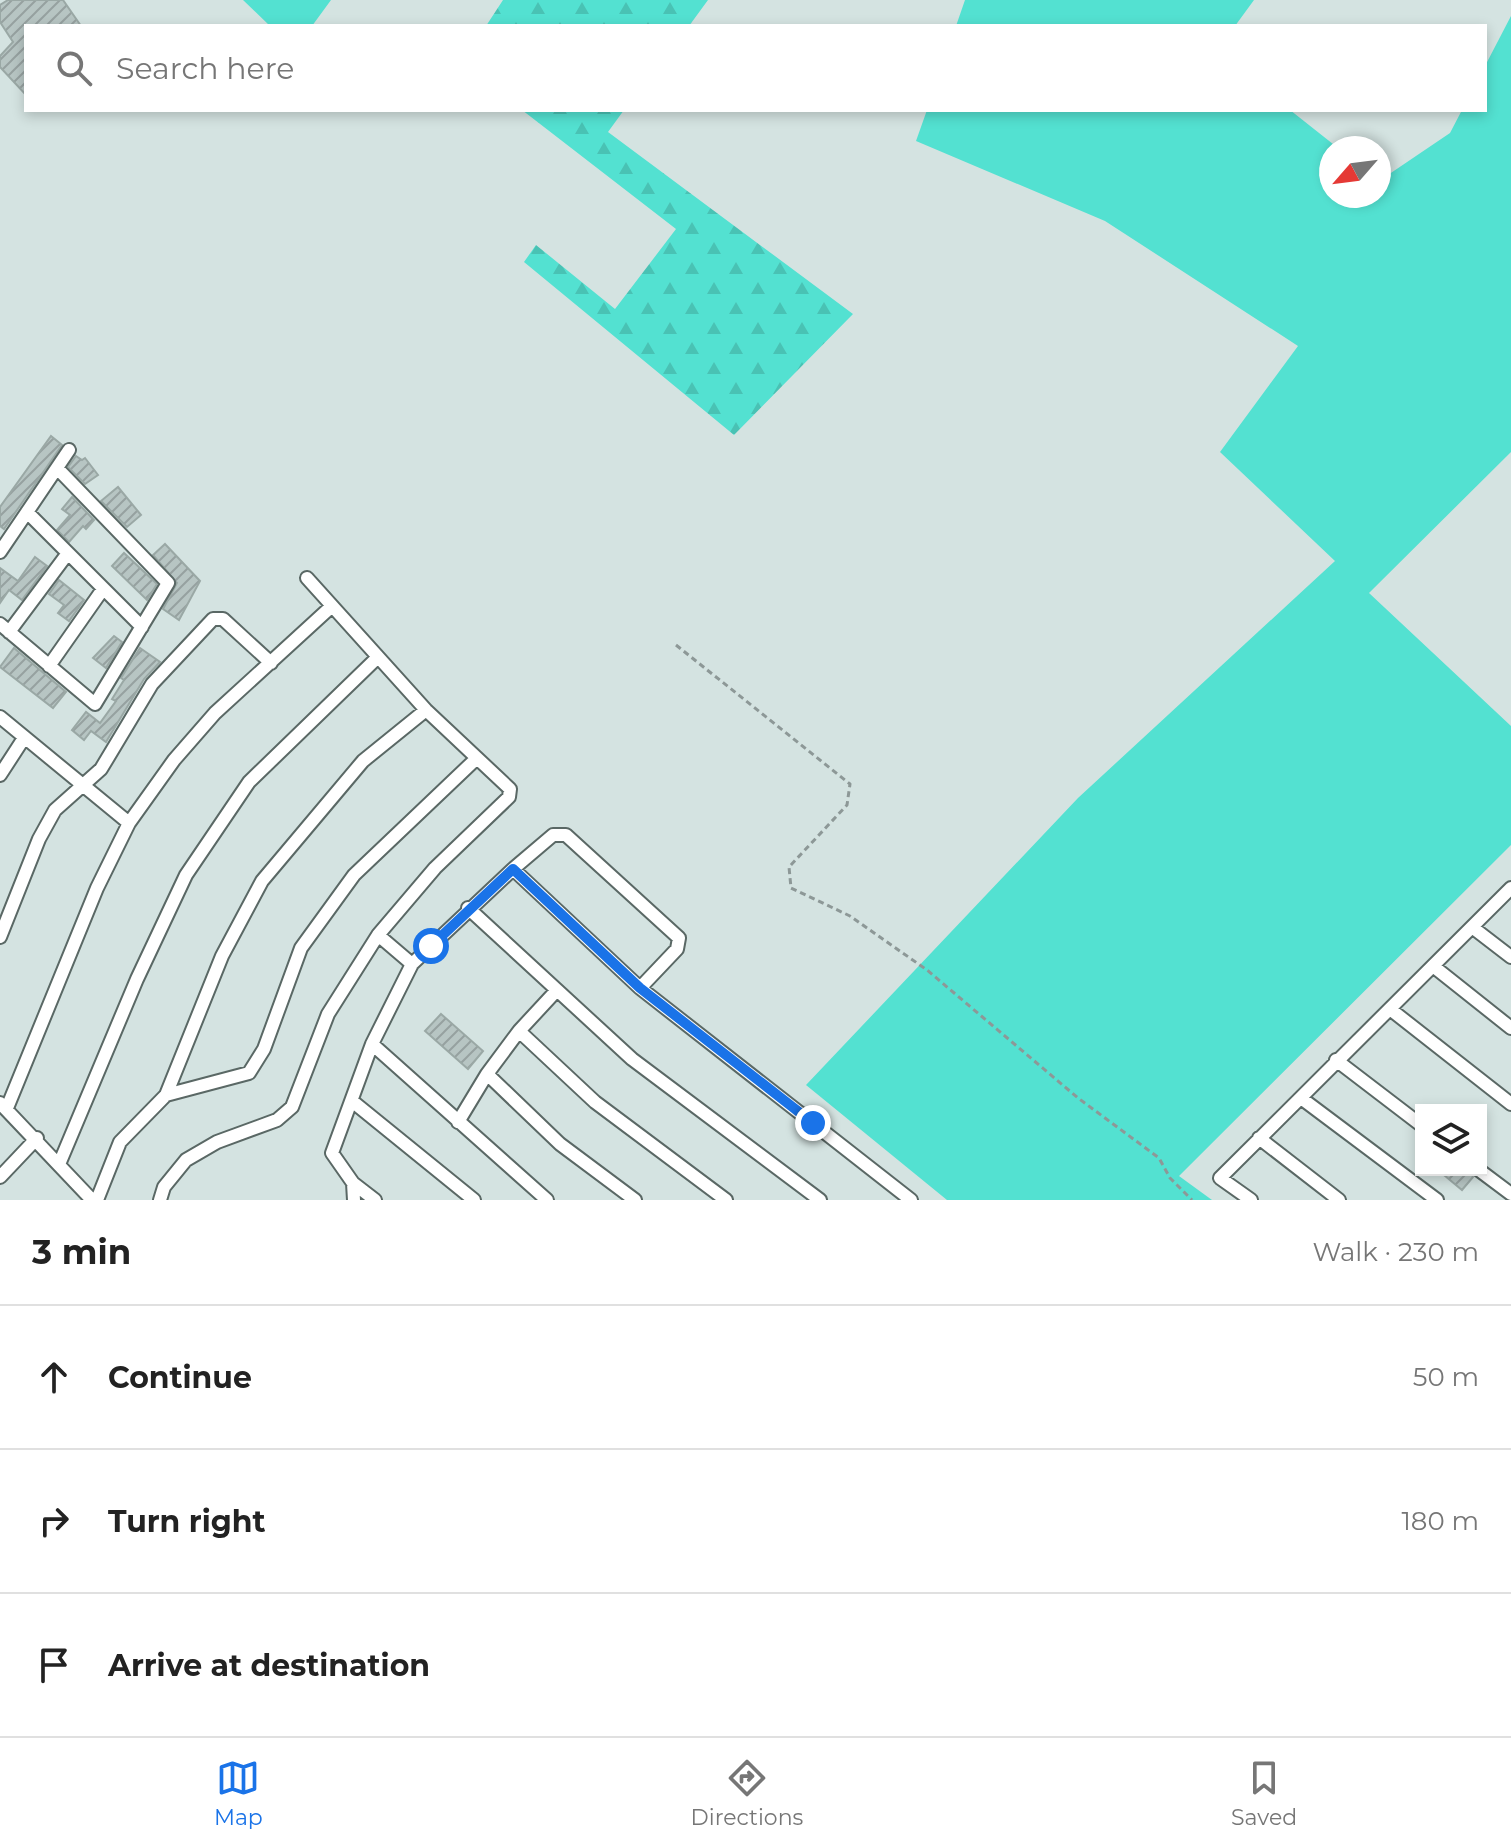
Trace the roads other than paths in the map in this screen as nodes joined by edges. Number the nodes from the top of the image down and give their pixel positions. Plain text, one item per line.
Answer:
1 (69, 450) dead end
2 (57, 468) junction
3 (27, 512) junction
4 (0, 552) edge
5 (68, 553) junction
6 (307, 578) dead end
7 (103, 589) junction
8 (332, 606) junction
9 (142, 627) junction
10 (4, 628) edge
11 (378, 657) junction
12 (271, 663) junction
13 (49, 666) junction
14 (426, 710) junction
15 (0, 717) edge
16 (24, 738) junction
17 (477, 758) junction
18 (0, 775) edge
19 (82, 788) junction
20 (129, 823) junction
21 (513, 869) junction
22 (1511, 889) edge
23 (468, 908) junction
24 (1472, 927) junction
25 (378, 935) junction
26 (0, 937) edge
27 (1511, 957) edge
28 (412, 964) junction
29 (1433, 966) junction
30 (640, 988) junction
31 (557, 990) junction
32 (1390, 1009) junction
33 (1511, 1028) edge
34 (519, 1031) junction
35 (372, 1044) junction
36 (1336, 1060) junction
37 (487, 1074) junction
38 (166, 1095) junction
39 (1301, 1098) junction
40 (352, 1101) junction
41 (1511, 1104) edge
42 (4, 1105) edge
43 (1415, 1120) edge
44 (458, 1122) junction
45 (37, 1138) junction
46 (1259, 1138) junction
47 (60, 1162) junction
48 (1487, 1176) edge
49 (0, 1177) edge
50 (353, 1183) junction
51 (1511, 1194) edge
52 (90, 1198) edge
53 (160, 1200) edge
54 (354, 1200) edge
55 (375, 1200) edge
56 (474, 1200) edge
57 (547, 1200) edge
58 (635, 1200) edge
59 (726, 1200) edge
60 (820, 1200) edge
61 (911, 1200) edge
62 (1251, 1200) edge
63 (1339, 1200) edge
64 (1437, 1200) edge

1 - 2 street
2 - 3 street
2 - 9 street
3 - 4 street
3 - 5 street
5 - 7 street
5 - 10 street
6 - 8 street
7 - 9 street
7 - 13 street
8 - 11 street
8 - 12 street
9 - 13 street
10 - 13 street
11 - 14 street
11 - 47 street
12 - 19 street
12 - 20 street
14 - 17 street
14 - 38 street
15 - 16 street
16 - 18 street
16 - 19 street
17 - 25 street
17 - 38 street
19 - 20 street
19 - 26 street
20 - 42 street
21 - 23 street
21 - 30 street
21 - 30 street
22 - 24 street
23 - 28 street
23 - 31 street
24 - 27 street
24 - 29 street
25 - 28 street
25 - 53 street
28 - 35 street
29 - 32 street
29 - 33 street
30 - 61 street
31 - 34 street
31 - 60 street
32 - 36 street
32 - 41 street
34 - 37 street
34 - 59 street
35 - 40 street
35 - 44 street
36 - 39 street
36 - 43 street
37 - 44 street
37 - 58 street
38 - 52 street
39 - 46 street
39 - 64 street
40 - 50 street
40 - 56 street
42 - 45 street
44 - 57 street
45 - 47 street
45 - 49 street
46 - 62 street
46 - 63 street
47 - 52 street
48 - 51 street
50 - 54 street
50 - 55 street

